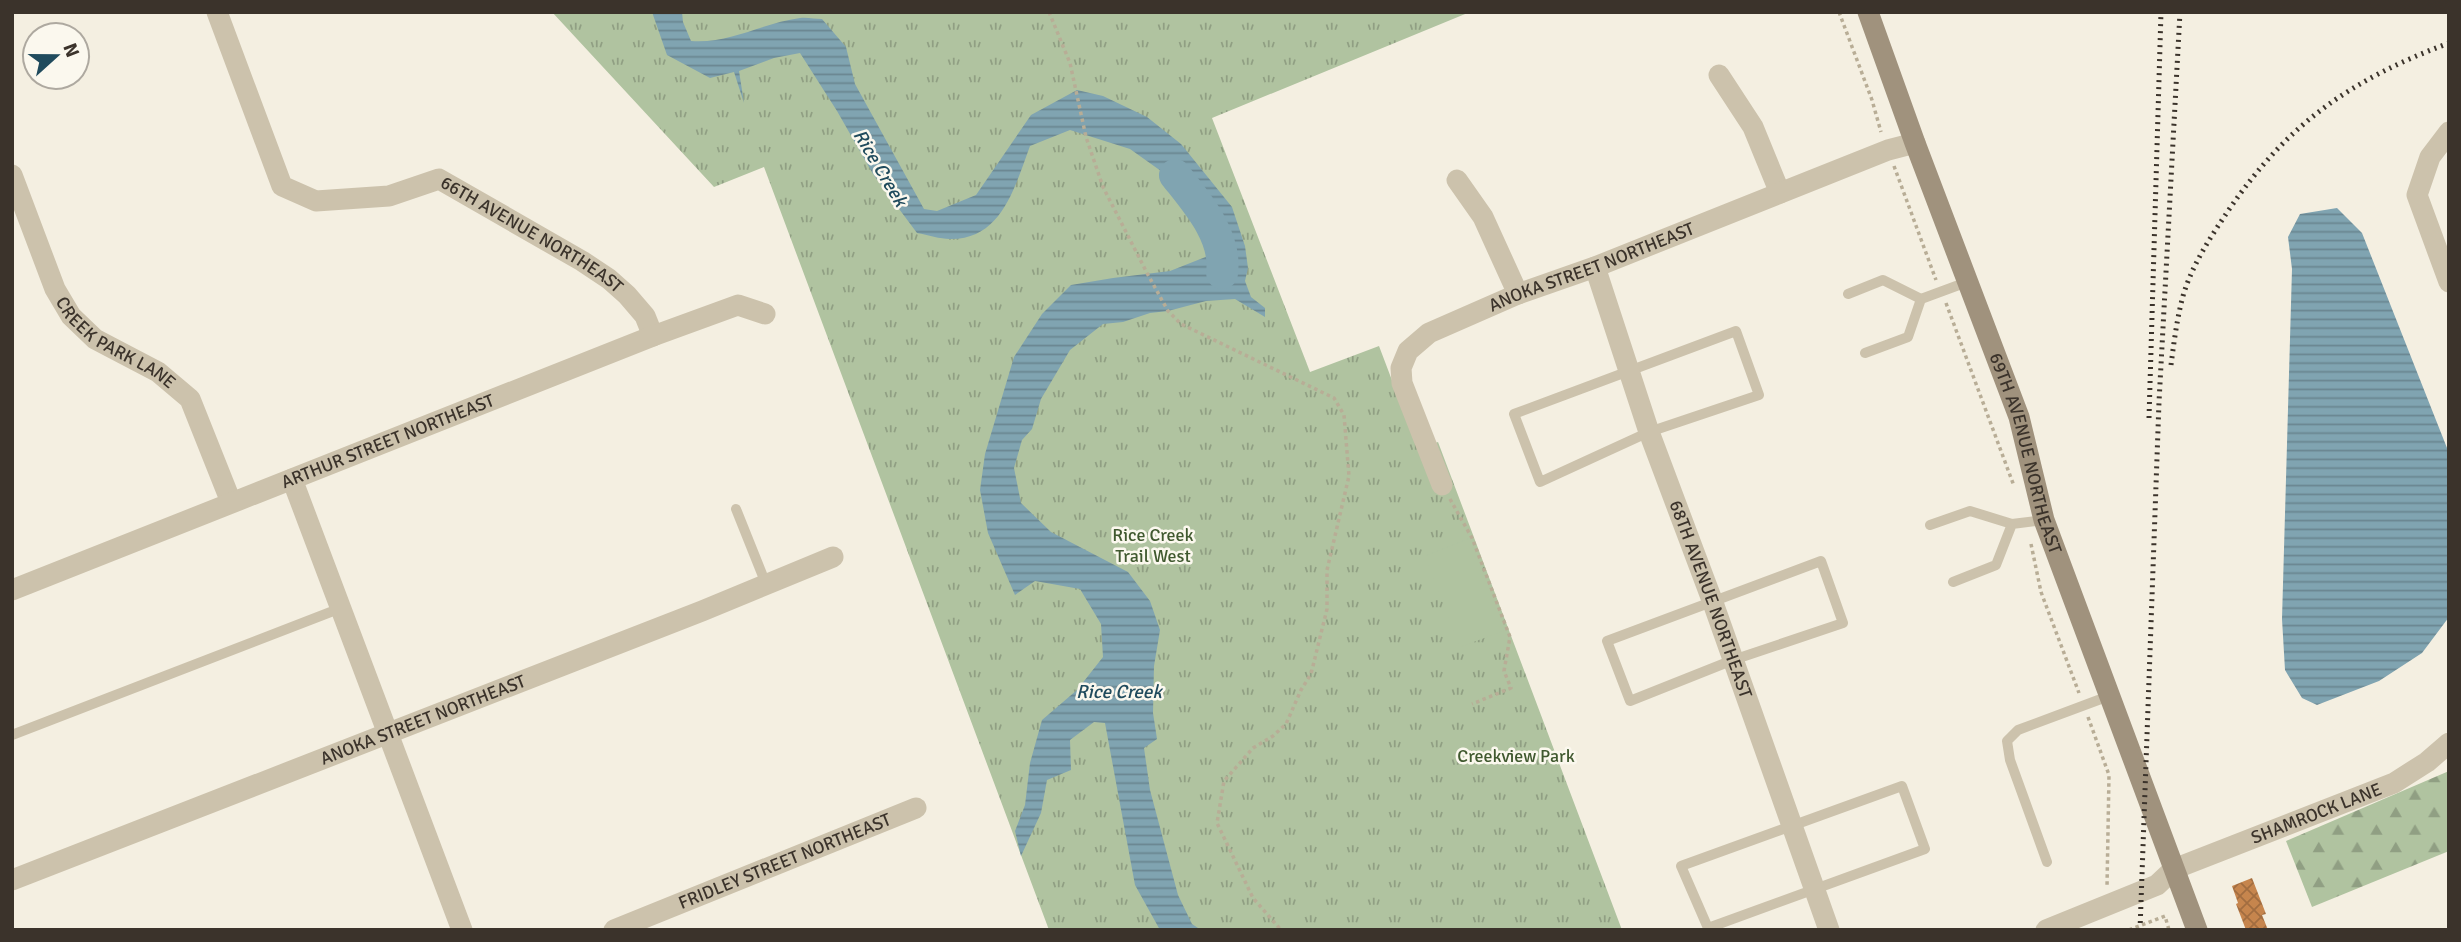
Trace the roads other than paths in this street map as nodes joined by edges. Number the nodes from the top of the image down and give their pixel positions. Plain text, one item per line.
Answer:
1 (217, 12) edge
2 (1868, 12) edge
3 (1719, 75) dead end
4 (2449, 132) edge
5 (1914, 143) junction
6 (12, 176) edge
7 (1457, 180) dead end
8 (1780, 193) junction
9 (1595, 267) junction
10 (1968, 282) junction
11 (2449, 282) edge
12 (1518, 294) junction
13 (1848, 294) dead end
14 (1921, 299) junction
15 (765, 314) dead end
16 (653, 336) junction
17 (1865, 353) dead end
18 (1628, 370) junction
19 (1649, 432) junction
20 (292, 479) junction
21 (1442, 485) road end
22 (231, 502) junction
23 (736, 509) dead end
24 (2035, 521) junction
25 (2012, 524) junction
26 (1930, 525) dead end
27 (833, 557) dead end
28 (1953, 582) dead end
29 (766, 584) junction
30 (12, 590) edge
31 (1712, 600) junction
32 (341, 608) junction
33 (1733, 660) junction
34 (2109, 696) junction
35 (387, 732) junction
36 (12, 736) edge
37 (2449, 743) edge
38 (916, 808) dead end
39 (1792, 826) junction
40 (2047, 862) dead end
41 (2174, 869) junction
42 (12, 880) edge
43 (1816, 888) junction
44 (462, 930) edge
45 (614, 930) edge
46 (1829, 930) edge
47 (2047, 930) edge
48 (2197, 930) edge

1 - 16 street, 66TH AVENUE NORTHEAST
2 - 5 street, 69TH AVENUE NORTHEAST
3 - 8 street
4 - 11 street
5 - 8 street, ANOKA STREET NORTHEAST
5 - 10 street, 69TH AVENUE NORTHEAST
6 - 22 street, CREEK PARK LANE
7 - 12 street
8 - 9 street, ANOKA STREET NORTHEAST
9 - 12 street, ANOKA STREET NORTHEAST
9 - 18 street, 68TH AVENUE NORTHEAST
10 - 14 lane
10 - 24 street, 69TH AVENUE NORTHEAST
12 - 21 street, ANOKA STREET NORTHEAST
13 - 14 lane
14 - 17 lane
15 - 16 street, ARTHUR STREET NORTHEAST
16 - 20 street, ARTHUR STREET NORTHEAST
18 - 19 street, 68TH AVENUE NORTHEAST
18 - 19 lane
18 - 19 lane
19 - 31 street, 68TH AVENUE NORTHEAST
20 - 22 street, ARTHUR STREET NORTHEAST
20 - 32 street
22 - 30 street, ARTHUR STREET NORTHEAST
23 - 29 lane
24 - 25 lane
24 - 34 street, 69TH AVENUE NORTHEAST
25 - 26 lane
25 - 28 lane
27 - 29 street, ANOKA STREET NORTHEAST
29 - 35 street, ANOKA STREET NORTHEAST
31 - 33 street, 68TH AVENUE NORTHEAST
31 - 33 lane
31 - 33 lane
32 - 35 street
32 - 36 lane
33 - 39 street, 68TH AVENUE NORTHEAST
34 - 40 lane
34 - 41 street, 69TH AVENUE NORTHEAST
35 - 42 street, ANOKA STREET NORTHEAST
35 - 44 street
37 - 41 street, SHAMROCK LANE
38 - 45 street, FRIDLEY STREET NORTHEAST
39 - 43 street, 68TH AVENUE NORTHEAST
39 - 43 lane
39 - 43 lane
41 - 47 street, SHAMROCK LANE
41 - 48 street, 69TH AVENUE NORTHEAST
43 - 46 street, 68TH AVENUE NORTHEAST

